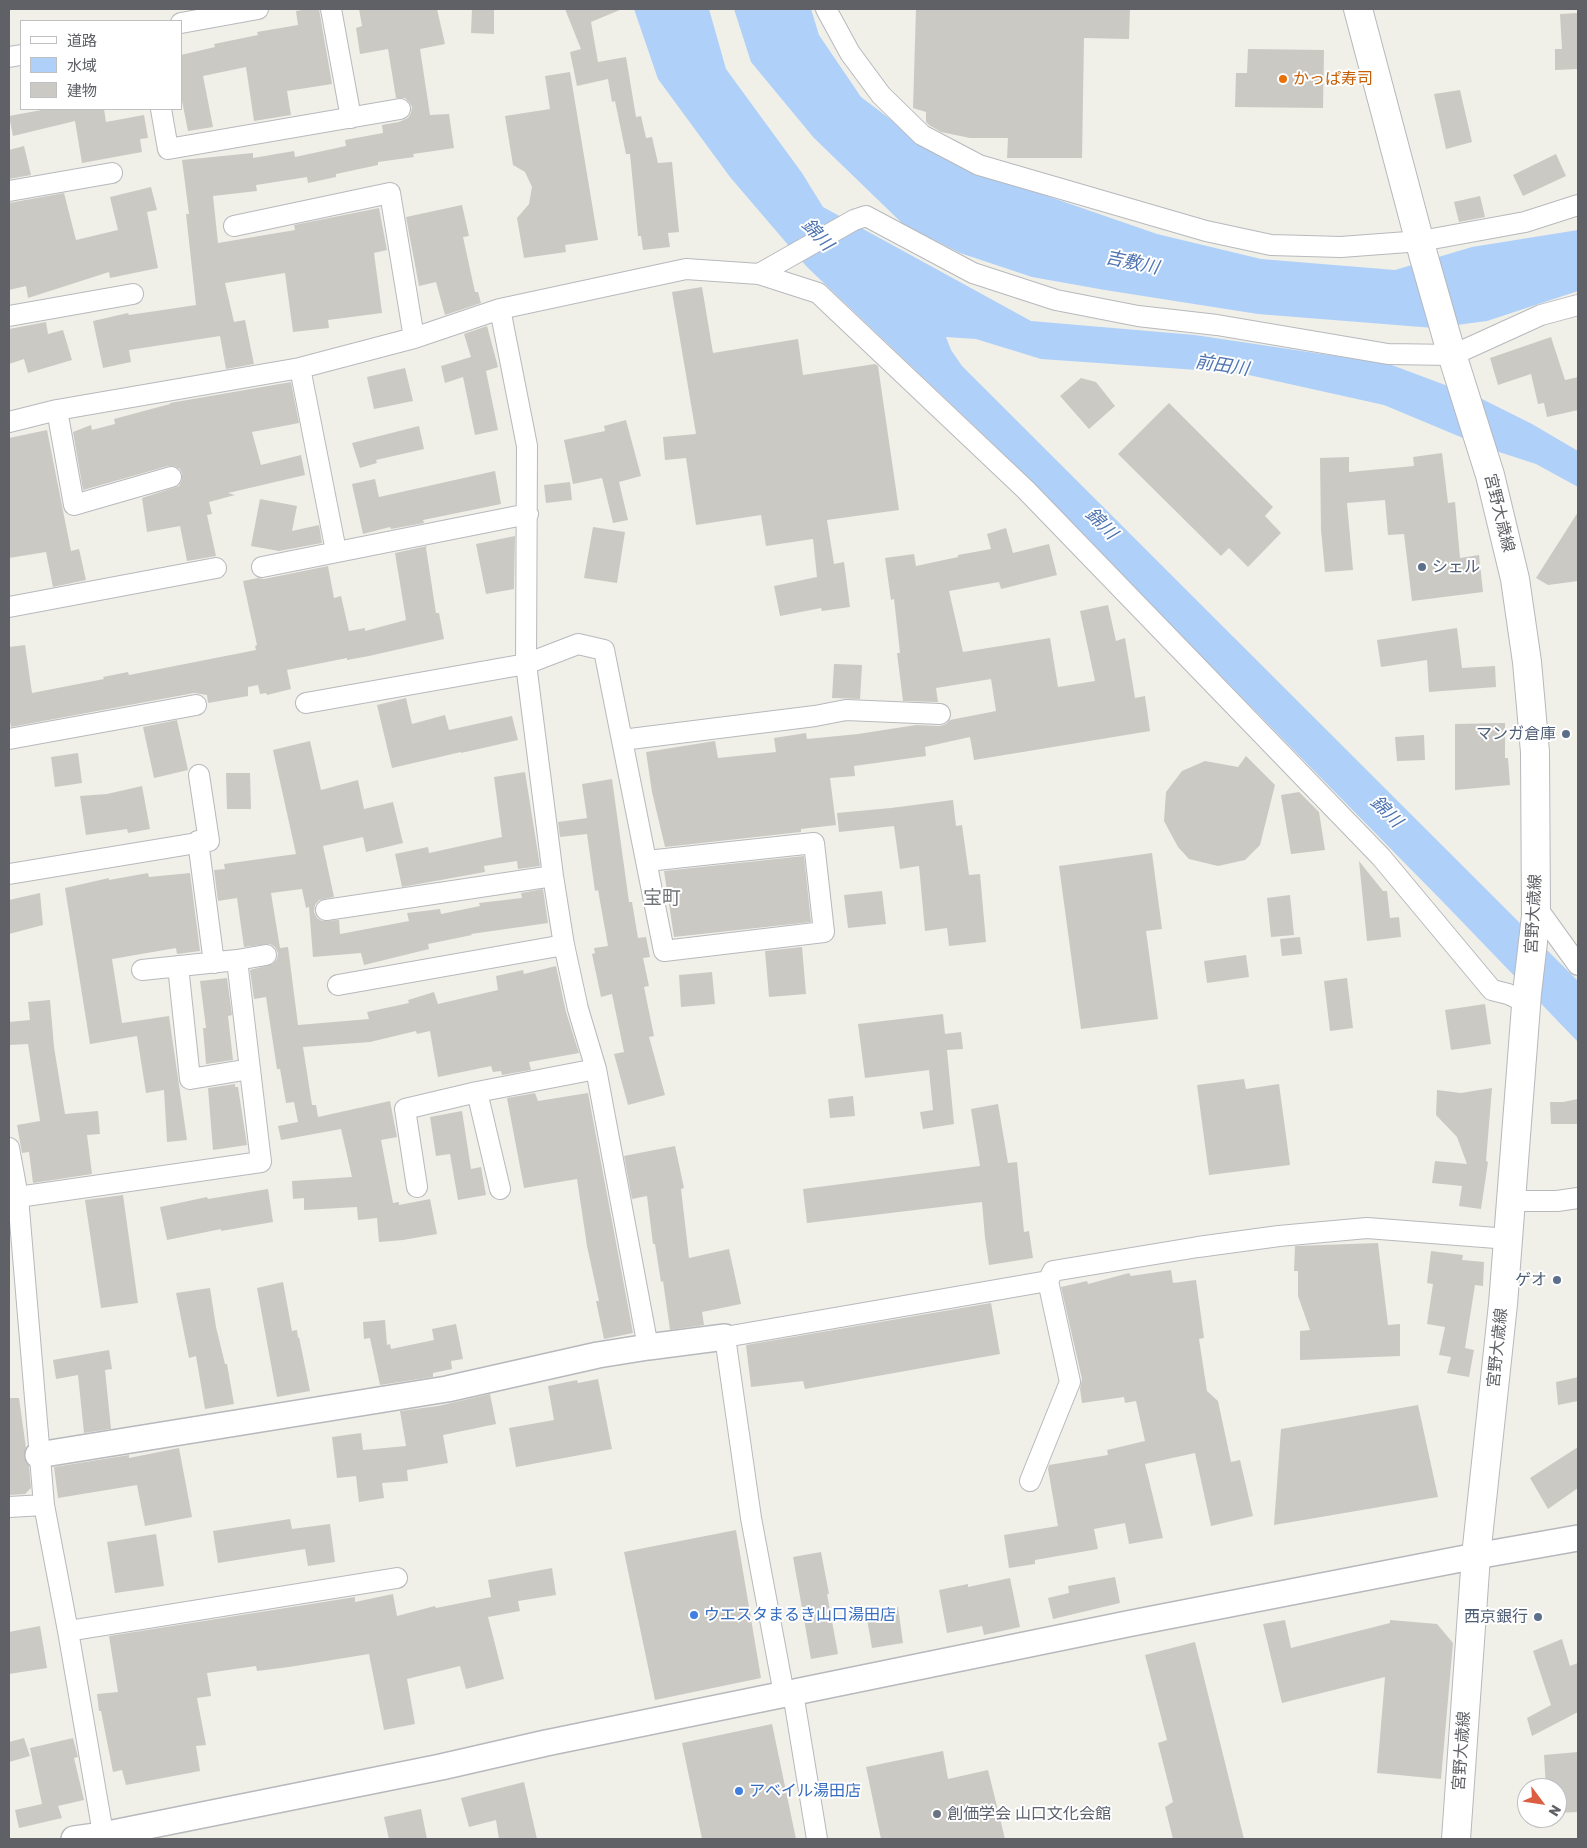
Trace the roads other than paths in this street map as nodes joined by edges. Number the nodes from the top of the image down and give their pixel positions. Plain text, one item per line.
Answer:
1 (258, 9) edge
2 (331, 9) edge
3 (826, 9) edge
4 (1358, 9) edge
5 (182, 23) edge
6 (400, 108) dead end
7 (161, 110) edge
8 (351, 118) junction
9 (112, 174) dead end
10 (9, 192) edge
11 (1578, 205) edge
12 (234, 226) dead end
13 (1422, 247) junction
14 (759, 274) junction
15 (133, 294) dead end
16 (1578, 305) edge
17 (500, 309) junction
18 (9, 316) edge
19 (414, 338) junction
20 (1451, 350) junction
21 (300, 368) junction
22 (57, 410) junction
23 (9, 422) edge
24 (171, 477) dead end
25 (528, 514) junction
26 (336, 551) junction
27 (262, 566) dead end
28 (216, 568) dead end
29 (9, 607) edge
30 (526, 664) junction
31 (306, 703) dead end
32 (196, 705) dead end
33 (940, 714) dead end
34 (9, 739) edge
35 (622, 740) junction
36 (199, 775) dead end
37 (198, 841) junction
38 (647, 860) junction
39 (9, 874) edge
40 (553, 876) junction
41 (326, 910) dead end
42 (1537, 912) junction
43 (564, 945) junction
44 (266, 954) dead end
45 (237, 960) junction
46 (214, 963) junction
47 (1578, 965) edge
48 (178, 966) junction
49 (142, 970) dead end
50 (338, 985) dead end
51 (1527, 998) junction
52 (250, 1069) junction
53 (596, 1069) junction
54 (477, 1092) junction
55 (9, 1148) edge
56 (417, 1188) dead end
57 (500, 1189) dead end
58 (18, 1197) junction
59 (1578, 1198) edge
60 (1510, 1201) junction
61 (1509, 1238) junction
62 (1048, 1281) junction
63 (725, 1337) junction
64 (648, 1347) junction
65 (38, 1455) junction
66 (1030, 1481) dead end
67 (44, 1505) junction
68 (9, 1507) edge
69 (1578, 1538) edge
70 (1476, 1556) junction
71 (397, 1578) dead end
72 (68, 1631) junction
73 (789, 1694) junction
74 (103, 1837) edge
75 (74, 1839) edge
76 (817, 1839) edge
77 (1456, 1839) edge

1 - 5 street
2 - 8 street
3 - 13 street
4 - 13 main road, 宮野大歳線
6 - 8 street
7 - 8 street
9 - 10 street
11 - 13 street
12 - 19 street
13 - 20 main road, 宮野大歳線
14 - 17 street
14 - 20 street
14 - 51 street
15 - 18 street
16 - 20 street
17 - 19 street
17 - 25 street
19 - 21 street
20 - 42 main road, 宮野大歳線
21 - 22 street
21 - 26 street
22 - 23 street
22 - 24 street
25 - 26 street
25 - 30 street
26 - 27 street
28 - 29 street
30 - 31 street
30 - 35 street
30 - 40 street
32 - 34 street
33 - 35 street
35 - 38 street
36 - 37 street
37 - 39 street
37 - 46 street
38 - 38 street
40 - 41 street
40 - 43 street
42 - 47 street
42 - 51 main road, 宮野大歳線
43 - 50 street
43 - 53 street
44 - 45 street
45 - 46 street
45 - 52 street
46 - 48 street
48 - 49 street
48 - 52 street
51 - 60 main road, 宮野大歳線
52 - 58 street
53 - 54 street
53 - 64 street
54 - 56 street
54 - 57 street
55 - 58 street
58 - 65 street
59 - 60 street
60 - 61 main road, 宮野大歳線
61 - 62 street
61 - 70 main road, 宮野大歳線
62 - 63 street
62 - 66 street
63 - 64 street
63 - 73 street
64 - 65 street
65 - 67 street
67 - 68 street
67 - 72 street
69 - 70 street
70 - 73 street
70 - 77 main road, 宮野大歳線
71 - 72 street
72 - 74 street
73 - 74 street
73 - 76 street
74 - 75 street

